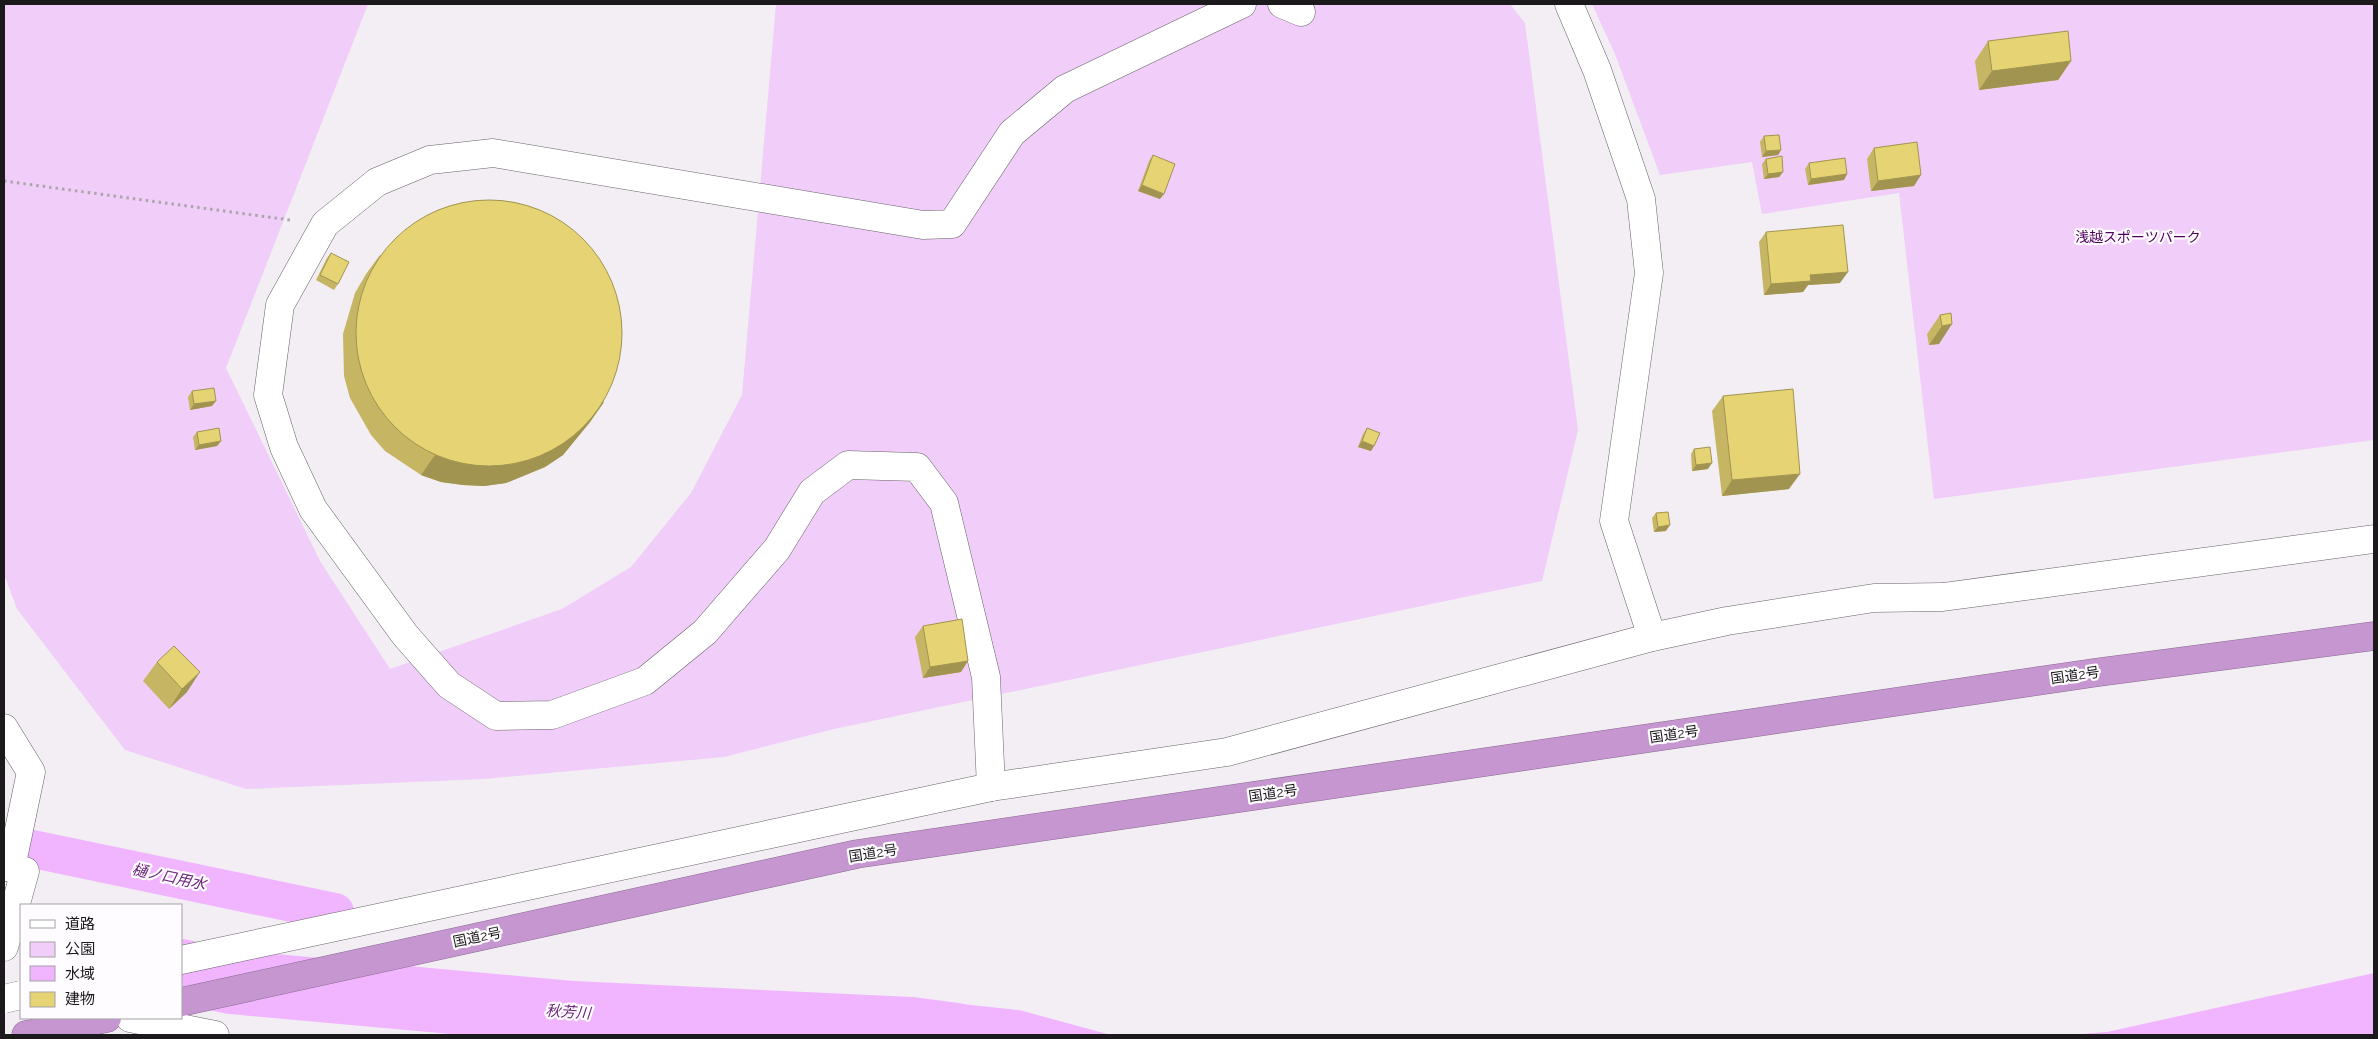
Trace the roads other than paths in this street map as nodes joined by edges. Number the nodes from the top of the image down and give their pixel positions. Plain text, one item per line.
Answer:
1 (1242, 4) edge
2 (1568, 4) edge
3 (2374, 539) edge
4 (2374, 636) edge
5 (1652, 637) junction
6 (4, 728) edge
7 (991, 787) junction
8 (13, 868) edge
9 (4, 947) edge
10 (182, 960) edge
11 (4, 992) edge
12 (20, 995) edge
13 (20, 995) edge
14 (4, 999) edge
15 (182, 1002) edge
16 (102, 1019) edge
17 (135, 1019) edge
18 (26, 1035) edge
19 (215, 1035) edge

1 - 7 street
2 - 5 street
3 - 5 street
4 - 15 highway, 国道2号
5 - 7 street
6 - 8 street
7 - 10 street
8 - 9 street
11 - 12 street
13 - 14 street, bridge
16 - 18 highway
17 - 19 street

